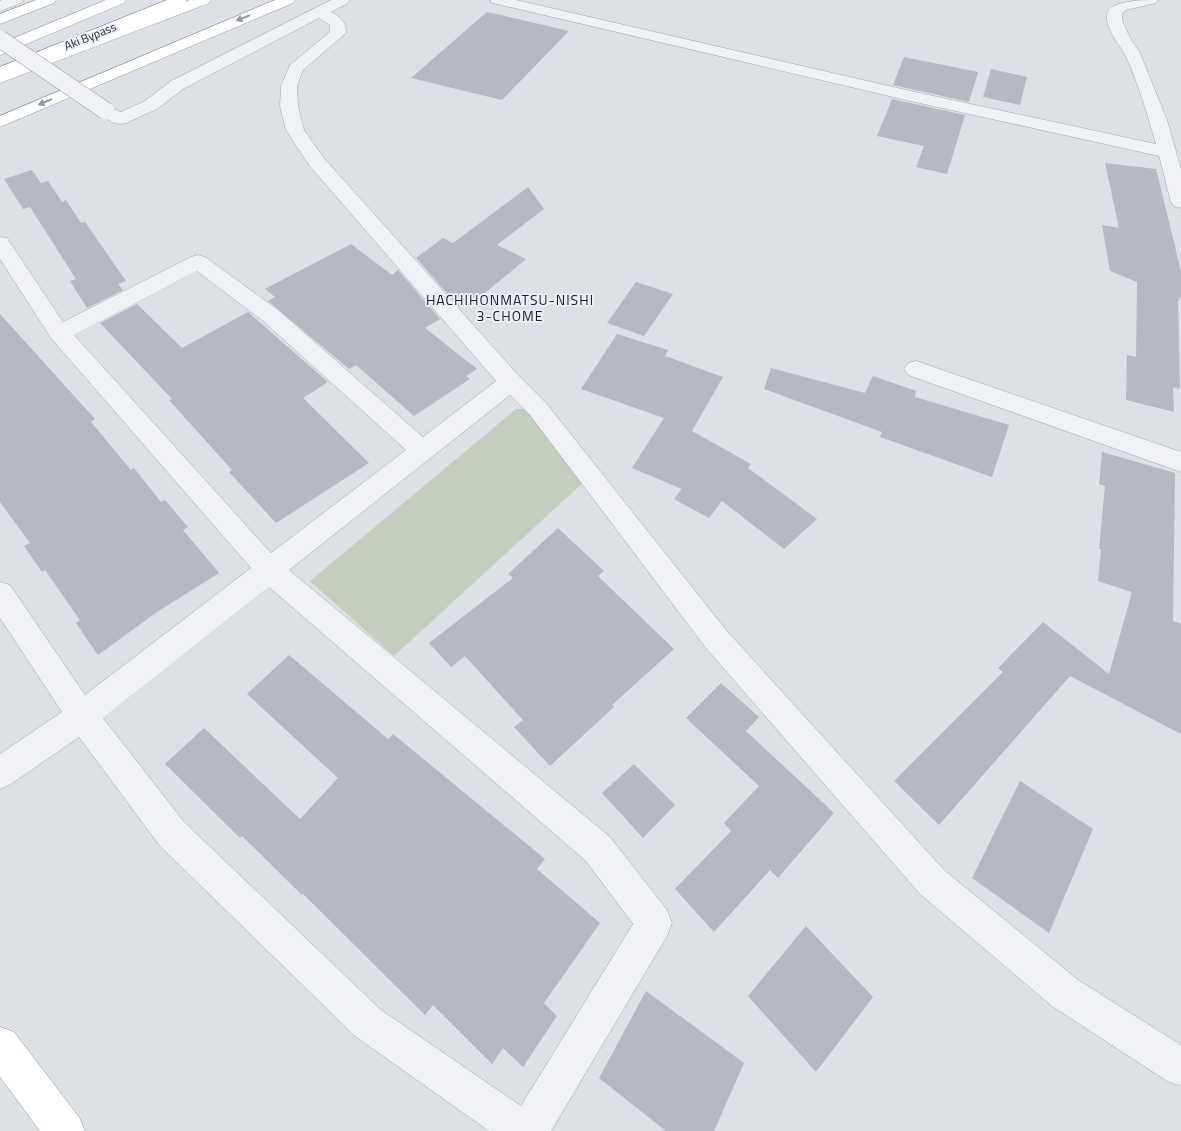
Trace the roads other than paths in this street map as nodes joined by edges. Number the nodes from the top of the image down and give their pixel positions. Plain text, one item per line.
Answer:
1 (16, 0) edge
2 (49, 0) edge
3 (119, 0) edge
4 (150, 0) edge
5 (180, 0) edge
6 (204, 0) edge
7 (288, 0) edge
8 (343, 0) edge
9 (497, 0) edge
10 (1151, 0) edge
11 (0, 6) edge
12 (320, 13) junction
13 (0, 19) edge
14 (0, 39) edge
15 (0, 50) edge
16 (0, 58) edge
17 (0, 73) edge
18 (0, 78) edge
19 (0, 122) edge
20 (1167, 152) junction
21 (1181, 202) edge
22 (0, 243) edge
23 (59, 333) junction
24 (916, 369) dead end
25 (511, 382) junction
26 (423, 451) junction
27 (1181, 462) edge
28 (269, 570) junction
29 (0, 594) edge
30 (82, 716) junction
31 (0, 773) edge
32 (0, 1046) edge
33 (1181, 1067) edge
34 (65, 1131) edge
35 (523, 1131) edge
36 (528, 1131) edge

1 - 11 street
2 - 13 main road
3 - 15 main road
4 - 16 main road, Aki Bypass
5 - 17 main road, Aki Bypass
6 - 18 main road
7 -> 19 main road
8 - 12 street
9 - 20 street
10 - 20 street
12 - 14 street, bridge
12 - 25 street
20 - 21 street
22 - 23 street
23 - 26 street
23 - 28 street
24 - 27 street
25 - 26 street
25 - 33 street
26 - 28 street
28 - 30 street
28 - 36 street
29 - 30 street
30 - 31 street
30 - 35 street
32 - 34 main road

